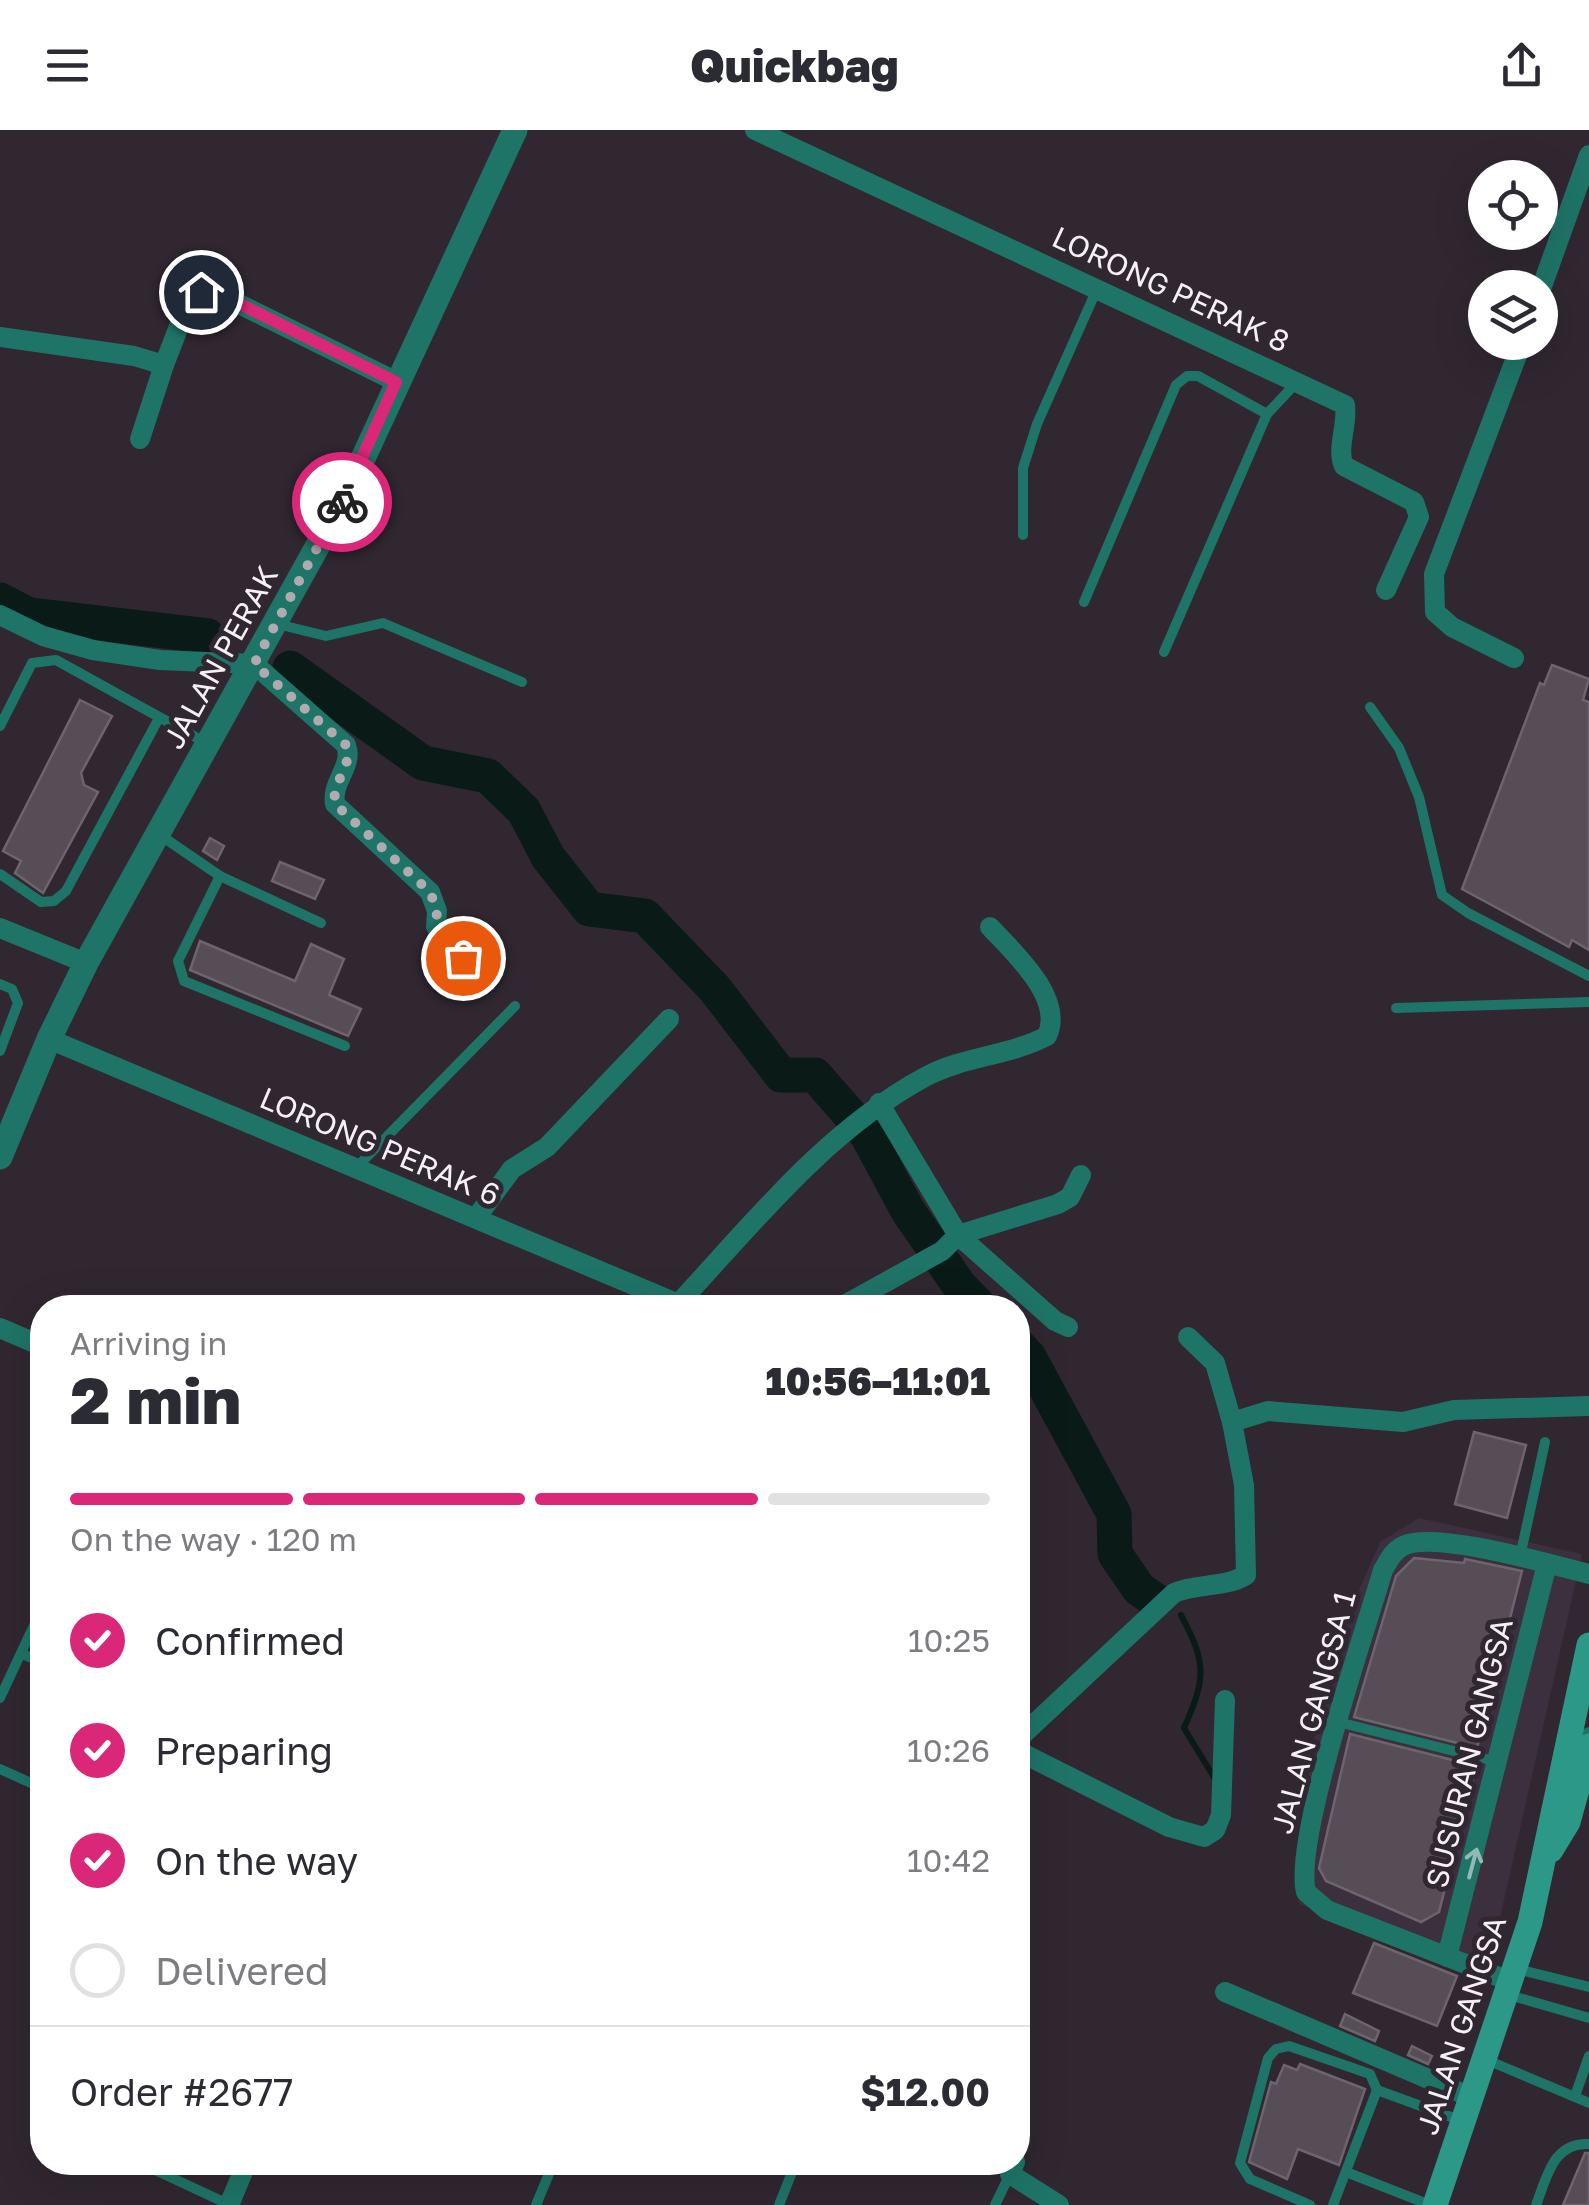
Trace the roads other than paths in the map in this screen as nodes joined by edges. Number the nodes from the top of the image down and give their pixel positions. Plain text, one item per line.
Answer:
1 (515, 130) edge
2 (755, 130) edge
3 (1589, 155) edge
4 (1548, 270) edge
5 (1098, 288) junction
6 (0, 337) edge
7 (1515, 360) edge
8 (164, 365) junction
9 (1298, 381) junction
10 (396, 382) junction
11 (1267, 414) junction
12 (140, 439) dead end
13 (1024, 535) dead end
14 (1386, 590) dead end
15 (1084, 602) dead end
16 (0, 615) edge
17 (276, 624) junction
18 (1164, 652) dead end
19 (1514, 658) dead end
20 (254, 664) junction
21 (522, 682) dead end
22 (1370, 707) dead end
23 (159, 718) junction
24 (0, 726) edge
25 (209, 744) junction
26 (158, 834) junction
27 (0, 874) edge
28 (220, 876) junction
29 (321, 923) dead end
30 (990, 927) dead end
31 (0, 928) edge
32 (463, 958) dead end
33 (86, 963) junction
34 (1589, 976) edge
35 (0, 984) edge
36 (1589, 1002) edge
37 (514, 1006) dead end
38 (1396, 1008) dead end
39 (669, 1019) dead end
40 (48, 1038) junction
41 (345, 1046) dead end
42 (0, 1051) edge
43 (879, 1104) junction
44 (0, 1157) edge
45 (356, 1168) junction
46 (1081, 1176) dead end
47 (476, 1218) junction
48 (958, 1234) junction
49 (660, 1295) edge
50 (693, 1295) edge
51 (862, 1295) edge
52 (1027, 1295) edge
53 (1030, 1298) edge
54 (1068, 1327) dead end
55 (0, 1328) edge
56 (1188, 1337) dead end
57 (30, 1341) edge
58 (1589, 1406) edge
59 (1232, 1422) junction
60 (1545, 1442) dead end
61 (1520, 1557) junction
62 (1548, 1564) junction
63 (1589, 1574) edge
64 (30, 1636) edge
65 (1589, 1645) edge
66 (22, 1654) junction
67 (30, 1657) edge
68 (0, 1698) edge
69 (1225, 1700) dead end
70 (1338, 1722) junction
71 (1030, 1728) edge
72 (1582, 1739) edge
73 (1030, 1757) edge
74 (1499, 1762) junction
75 (0, 1769) edge
76 (30, 1783) edge
77 (1583, 1785) edge
78 (1544, 1863) junction
79 (1448, 1957) junction
80 (1512, 1982) junction
81 (1589, 1987) edge
82 (1225, 1992) dead end
83 (1589, 2018) edge
84 (1589, 2056) edge
85 (1487, 2060) junction
86 (1376, 2090) junction
87 (1574, 2096) junction
88 (1589, 2103) edge
89 (1469, 2110) junction
90 (1589, 2144) edge
91 (1346, 2172) junction
92 (166, 2175) edge
93 (242, 2175) edge
94 (549, 2175) edge
95 (791, 2175) edge
96 (1009, 2175) edge
97 (1021, 2175) edge
98 (229, 2205) edge
99 (536, 2205) edge
100 (779, 2205) edge
101 (995, 2205) edge
102 (1059, 2205) edge
103 (1310, 2205) edge
104 (1334, 2205) edge
105 (1432, 2205) edge
106 (1536, 2205) edge

1 - 10 street, JALAN PERAK
2 - 5 street, LORONG PERAK 8
3 - 4 street
5 - 9 street, LORONG PERAK 8
5 - 13 lane
6 - 8 street
7 - 19 street
8 - 10 street
8 - 12 street
9 - 11 lane
9 - 14 street, LORONG PERAK 8
10 - 17 street, JALAN PERAK
11 - 15 lane
11 - 18 lane
16 - 20 street
17 - 20 street, JALAN PERAK
17 - 21 lane
20 - 25 street, JALAN PERAK
20 - 32 street
22 - 34 lane
23 - 24 lane
23 - 25 lane
23 - 27 lane
25 - 26 street, JALAN PERAK
26 - 28 lane
26 - 33 street, JALAN PERAK
28 - 29 lane
28 - 41 lane
30 - 43 street
31 - 33 street
33 - 40 street, JALAN PERAK
35 - 42 lane
36 - 38 lane
37 - 45 lane
39 - 47 street
40 - 44 street, JALAN PERAK
40 - 45 street, LORONG PERAK 6
43 - 48 street
43 - 50 street
45 - 47 street, LORONG PERAK 6
46 - 48 street
47 - 49 street, LORONG PERAK 6
48 - 51 street
48 - 52 street
53 - 54 street
55 - 57 street
56 - 59 street
58 - 59 street
59 - 71 street
60 - 61 lane
61 - 62 street, JALAN GANGSA 1
61 - 70 street, JALAN GANGSA 1
62 - 63 street, JALAN GANGSA 1
62 - 74 street, SUSURAN GANGSA
64 - 66 lane
65 - 72 main road, JALAN GANGSA
66 - 67 lane
66 - 68 lane
69 - 73 street
70 - 74 lane
70 - 79 street, JALAN GANGSA 1
72 - 77 main road, JALAN GANGSA
72 - 78 main road, JALAN GANGSA
79 -> 74 street, SUSURAN GANGSA
75 - 76 lane
77 - 78 main road, JALAN GANGSA
78 - 80 main road, JALAN GANGSA
79 - 80 street, JALAN GANGSA 1
80 - 81 lane
80 - 83 lane
80 - 85 main road, JALAN GANGSA
82 - 89 street
84 - 87 lane
85 - 87 lane
85 - 89 main road, JALAN GANGSA
86 - 89 lane
86 - 91 lane
86 - 103 lane
87 - 88 lane
89 - 105 main road, JALAN GANGSA
90 - 106 lane
91 - 104 lane
91 - 105 lane
92 - 98 lane
93 - 98 street
94 - 99 lane
95 - 100 lane
96 - 101 lane
97 - 102 street

